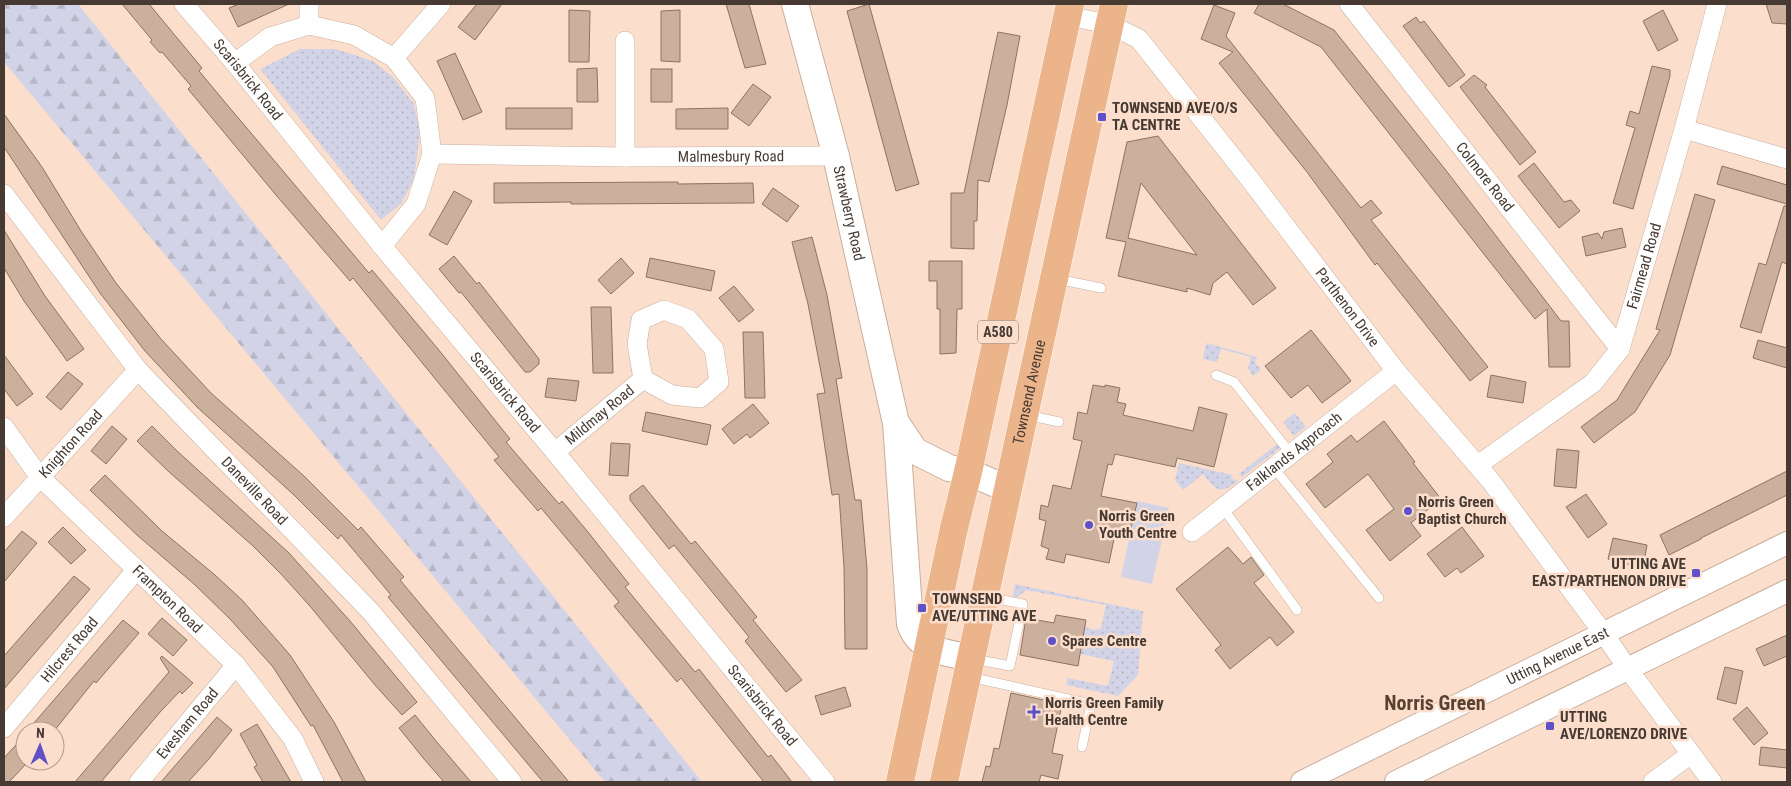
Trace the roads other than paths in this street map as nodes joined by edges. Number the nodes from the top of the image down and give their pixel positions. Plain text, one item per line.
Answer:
1 (184, 4) edge
2 (309, 4) edge
3 (441, 4) edge
4 (795, 4) edge
5 (1349, 4) edge
6 (1717, 4) edge
7 (1068, 10) edge
8 (1112, 14) edge
9 (309, 26) junction
10 (625, 41) dead end
11 (394, 58) junction
12 (235, 63) junction
13 (1684, 129) junction
14 (432, 154) junction
15 (836, 156) junction
16 (1786, 156) edge
17 (626, 157) junction
18 (4, 194) edge
19 (382, 246) junction
20 (1054, 278) junction
21 (1101, 288) dead end
22 (1620, 350) junction
23 (138, 370) junction
24 (1396, 371) junction
25 (1216, 375) dead end
26 (643, 378) junction
27 (1024, 414) junction
28 (1059, 422) dead end
29 (896, 424) junction
30 (4, 427) edge
31 (555, 452) junction
32 (1291, 454) junction
33 (1478, 465) junction
34 (1274, 468) junction
35 (968, 472) junction
36 (39, 476) junction
37 (1008, 489) junction
38 (1223, 508) junction
39 (4, 517) edge
40 (1192, 532) dead end
41 (1787, 543) edge
42 (136, 570) junction
43 (1787, 591) edge
44 (984, 596) junction
45 (1379, 598) dead end
46 (1297, 610) dead end
47 (1604, 634) junction
48 (930, 648) junction
49 (236, 665) junction
50 (969, 667) junction
51 (1628, 670) junction
52 (4, 728) edge
53 (1082, 747) dead end
54 (1691, 754) junction
55 (138, 782) edge
56 (314, 782) edge
57 (512, 782) edge
58 (825, 782) edge
59 (900, 782) edge
60 (944, 782) edge
61 (1302, 782) edge
62 (1396, 782) edge
63 (1653, 782) edge
64 (1712, 782) edge

1 - 12 street, Scarisbrick Road
2 - 9 street
3 - 11 street
4 - 15 main road, Strawberry Road
5 - 22 street, Colmore Road
6 - 13 street, Fairmead Road
7 - 8 street, Parthenon Drive
7 - 35 main road, A580
8 - 20 main road, Townsend Avenue / A580
8 - 24 street, Parthenon Drive
9 - 11 street
9 - 12 street
10 - 17 street
11 - 14 street
12 - 19 street, Scarisbrick Road
13 - 16 street
13 - 22 street, Fairmead Road
14 - 17 street, Malmesbury Road
14 - 19 street
15 - 17 street, Malmesbury Road
15 - 29 main road, Strawberry Road
18 - 23 street, Daneville Road
19 - 31 street, Scarisbrick Road
20 - 21 lane
20 - 27 main road, Townsend Avenue / A580
22 - 33 street, Fairmead Road
23 - 36 street, Knighton Road
23 - 57 street, Daneville Road
24 - 32 street, Falklands Approach
24 - 33 street, Parthenon Drive
25 - 32 lane
26 - 26 street, Mildmay Road
26 - 31 street, Mildmay Road
27 - 28 lane
27 - 37 main road, Townsend Avenue / A580
29 - 35 main road, Strawberry Road
29 - 48 main road, Strawberry Road
30 - 36 street, Frampton Road
31 - 58 street, Scarisbrick Road
32 - 34 street, Falklands Approach
33 - 47 street, Parthenon Drive
34 - 38 street, Falklands Approach
34 - 45 lane
35 - 37 main road, Strawberry Road
35 - 48 main road, A580
36 - 39 street, Knighton Road
36 - 42 street, Frampton Road
37 - 44 main road, Townsend Avenue / A580
38 - 40 street, Falklands Approach
38 - 46 lane
41 - 47 street, Utting Avenue East
42 - 49 street, Frampton Road
42 - 52 street, Hilcrest Road
43 - 51 street
44 - 50 main road, Townsend Avenue / A580
44 - 50 lane
47 - 51 street, Parthenon Drive
47 - 61 street, Utting Avenue East
48 - 50 main road
48 - 59 main road, A580
49 - 55 street, Evesham Road
49 - 56 street, Frampton Road
50 - 53 lane
50 - 60 main road, Townsend Avenue / A580
51 - 54 street, Parthenon Drive
51 - 62 street
54 - 63 street
54 - 64 street, Parthenon Drive

